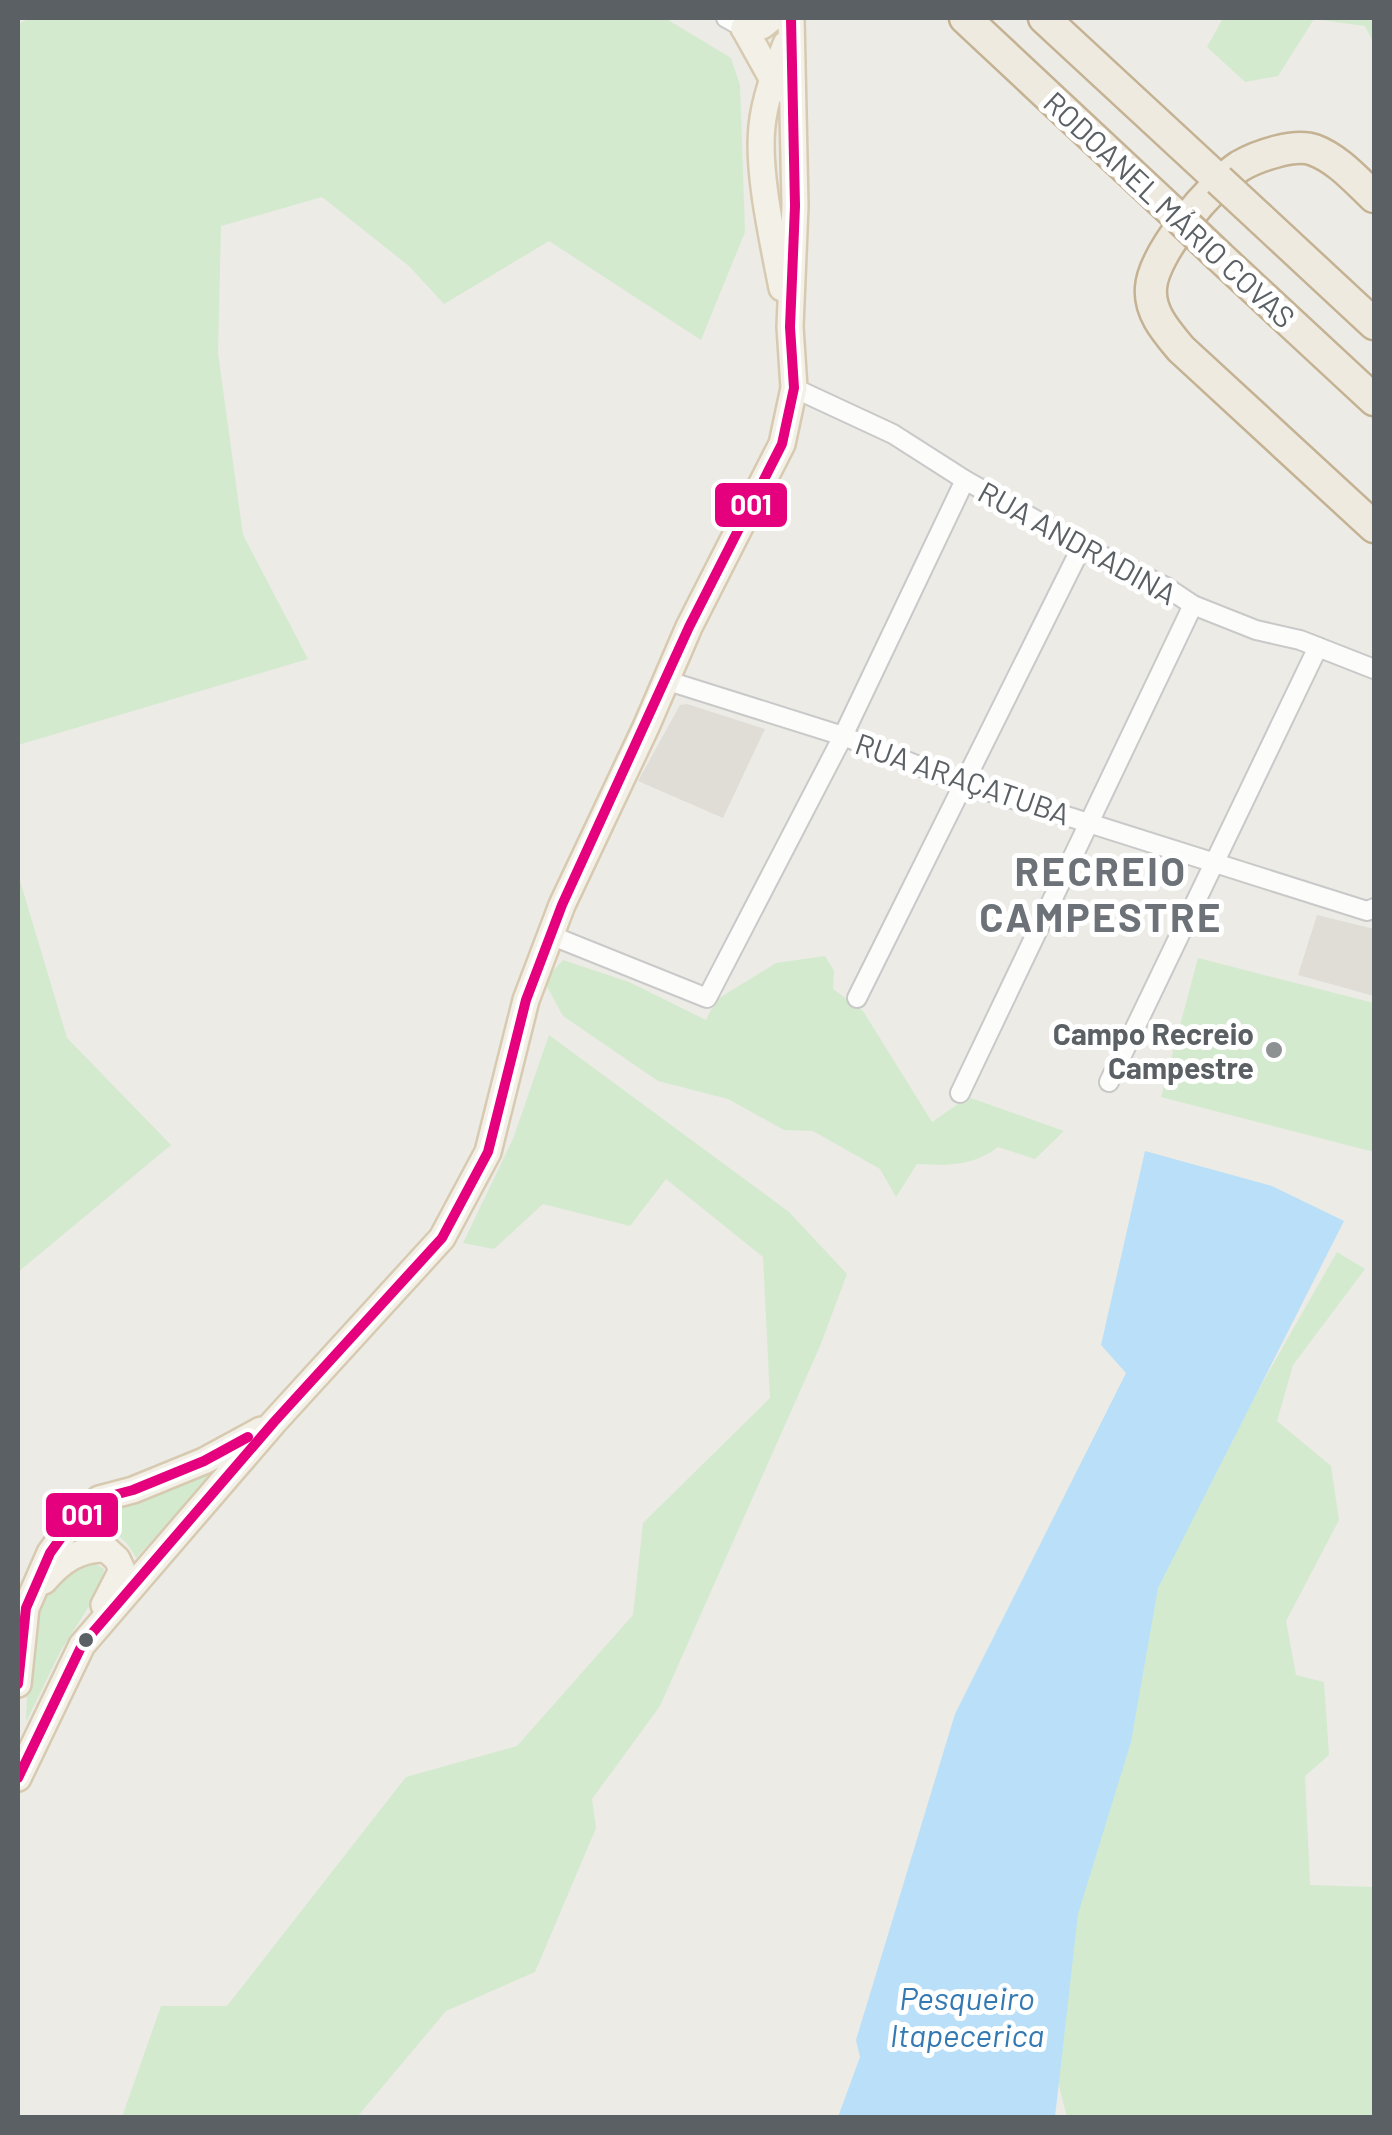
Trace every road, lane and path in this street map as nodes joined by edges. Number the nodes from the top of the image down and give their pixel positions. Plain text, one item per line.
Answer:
1 (965, 18) edge
2 (1044, 18) edge
3 (771, 34) edge
4 (793, 112) junction
5 (1374, 197) edge
6 (1374, 324) edge
7 (790, 327) junction
8 (1339, 368) junction
9 (794, 388) junction
10 (1374, 400) edge
11 (1374, 415) edge
12 (965, 480) junction
13 (1361, 509) edge
14 (1374, 527) edge
15 (1082, 546) junction
16 (1193, 605) junction
17 (1318, 647) junction
18 (1374, 669) edge
19 (665, 680) junction
20 (843, 736) junction
21 (962, 783) junction
22 (1090, 822) junction
23 (1215, 862) junction
24 (1374, 908) edge
25 (550, 936) junction
26 (856, 998) dead end
27 (1109, 1082) dead end
28 (960, 1093) dead end
29 (274, 1422) junction
30 (26, 1608) junction
31 (82, 1645) junction
32 (18, 1684) edge
33 (18, 1778) edge

1 - 8 highway, RODOANEL MÁRIO COVAS, bridge
2 - 6 highway, RODOANEL MÁRIO COVAS, bridge
3 - 4 main road
3 - 4 main road
3 - 7 main road
4 - 7 main road
5 - 13 highway
7 - 9 main road
8 - 10 highway, RODOANEL MÁRIO COVAS
8 - 11 highway
9 - 12 street, RUA ANDRADINA
9 - 19 main road
12 - 15 street, RUA ANDRADINA
12 - 20 street
13 - 14 highway
15 - 16 street, RUA ANDRADINA
15 - 21 street
16 - 17 street, RUA ANDRADINA
16 - 22 street
17 - 18 street, RUA ANDRADINA
17 - 23 street
19 - 20 street, RUA ARAÇATUBA
19 - 25 main road
20 - 21 street, RUA ARAÇATUBA
20 - 25 street
21 - 22 street, RUA ARAÇATUBA
21 - 26 street
22 - 23 street, RUA ARAÇATUBA
22 - 28 street
23 - 24 street, RUA ARAÇATUBA
23 - 27 street
25 - 29 main road
29 - 30 main road
29 - 31 main road
30 - 31 main road
30 - 32 main road
31 - 33 main road

